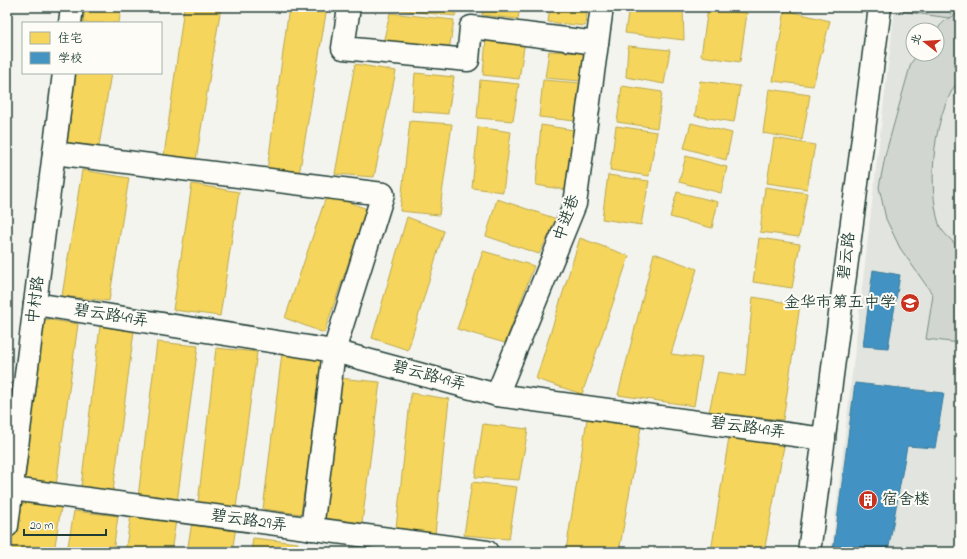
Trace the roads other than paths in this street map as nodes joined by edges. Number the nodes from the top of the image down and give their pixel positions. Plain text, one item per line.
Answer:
1 (72, 7) edge
2 (349, 7) edge
3 (602, 7) edge
4 (880, 7) edge
5 (70, 22) edge
6 (597, 43) junction
7 (64, 74) edge
8 (54, 153) junction
9 (35, 304) junction
10 (334, 351) junction
11 (497, 395) junction
12 (824, 439) junction
13 (12, 489) junction
14 (7, 526) edge
15 (312, 529) junction
16 (487, 552) edge
17 (809, 552) edge

1 - 5 street
2 - 6 street
3 - 6 street, 中进巷
4 - 12 street, 碧云路
6 - 11 street, 中进巷
7 - 8 street, 中村路
8 - 9 street, 中村路
8 - 10 street
9 - 10 street, 碧云路49弄
9 - 13 street, 中村路
10 - 11 street, 碧云路49弄
10 - 15 street
11 - 12 street, 碧云路49弄
12 - 17 street, 碧云路
13 - 14 street, 中村路
13 - 15 street, 碧云路29弄
15 - 16 street, 碧云路29弄

